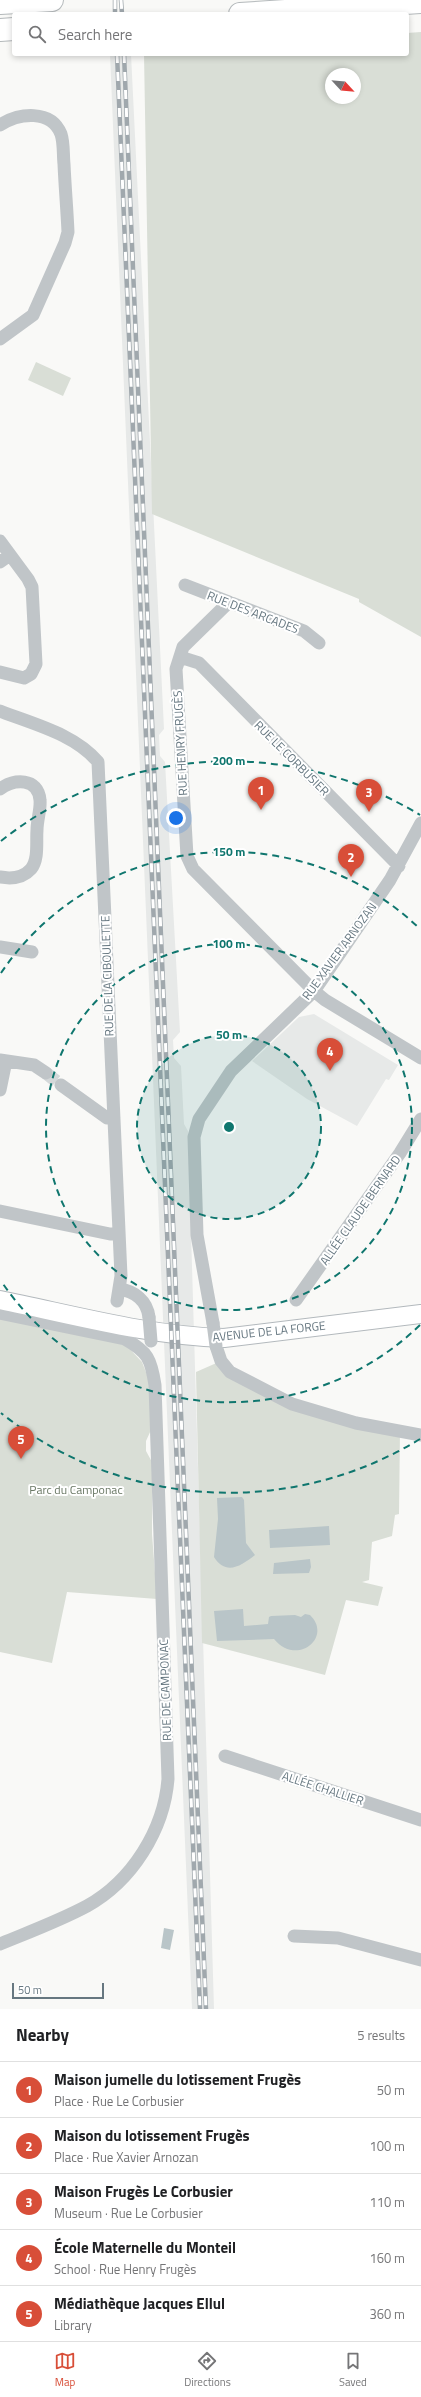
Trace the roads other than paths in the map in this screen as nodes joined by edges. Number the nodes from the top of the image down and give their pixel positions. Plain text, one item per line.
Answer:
1 (52, 0) edge
2 (421, 2) edge
3 (0, 3) edge
4 (270, 12) edge
5 (12, 29) edge
6 (0, 30) edge
7 (0, 125) edge
8 (0, 339) edge
9 (0, 541) edge
10 (5, 558) edge
11 (185, 585) dead end
12 (229, 602) junction
13 (319, 643) dead end
14 (180, 657) junction
15 (0, 672) edge
16 (0, 711) edge
17 (0, 789) edge
18 (421, 823) edge
19 (399, 866) junction
20 (0, 877) edge
21 (0, 947) edge
22 (32, 952) dead end
23 (314, 991) junction
24 (421, 1058) edge
25 (3, 1060) edge
26 (46, 1073) tunnel mouth
27 (61, 1085) tunnel mouth
28 (0, 1090) edge
29 (114, 1118) junction
30 (421, 1119) edge
31 (0, 1211) edge
32 (119, 1234) junction
33 (0, 1300) edge
34 (296, 1300) dead end
35 (0, 1313) edge
36 (421, 1314) edge
37 (148, 1347) junction
38 (421, 1435) edge
39 (225, 1756) dead end
40 (421, 1820) edge
41 (294, 1936) dead end
42 (0, 1944) edge
43 (421, 1960) edge

1 - 3 highway
2 - 4 highway
5 - 6 highway
7 - 8 street
9 - 10 street
10 - 15 street
11 - 12 street, RUE DES ARCADES
12 - 13 street, RUE DES ARCADES
12 - 14 street, RUE HENRY FRUGÈS
14 - 19 street, RUE LE CORBUSIER
14 - 23 street, RUE HENRY FRUGÈS
16 - 29 street, RUE DE LA CIBOULETTE
17 - 20 street
18 - 19 street, RUE XAVIER ARNOZAN
19 - 23 street, RUE XAVIER ARNOZAN
21 - 22 street
23 - 24 street, RUE HENRY FRUGÈS
23 - 38 street, RUE XAVIER ARNOZAN, bridge
25 - 26 street
25 - 28 street
27 - 29 street
29 - 32 street, RUE DE LA CIBOULETTE
30 - 34 street, ALLÉE CLAUDE BERNARD
31 - 32 street
32 - 37 street, RUE DE LA CIBOULETTE, bridge
33 - 36 main road, AVENUE DE LA FORGE
35 - 37 street
37 - 42 street, RUE DE CAMPONAC
39 - 40 street, ALLÉE CHALLIER
41 - 43 street

